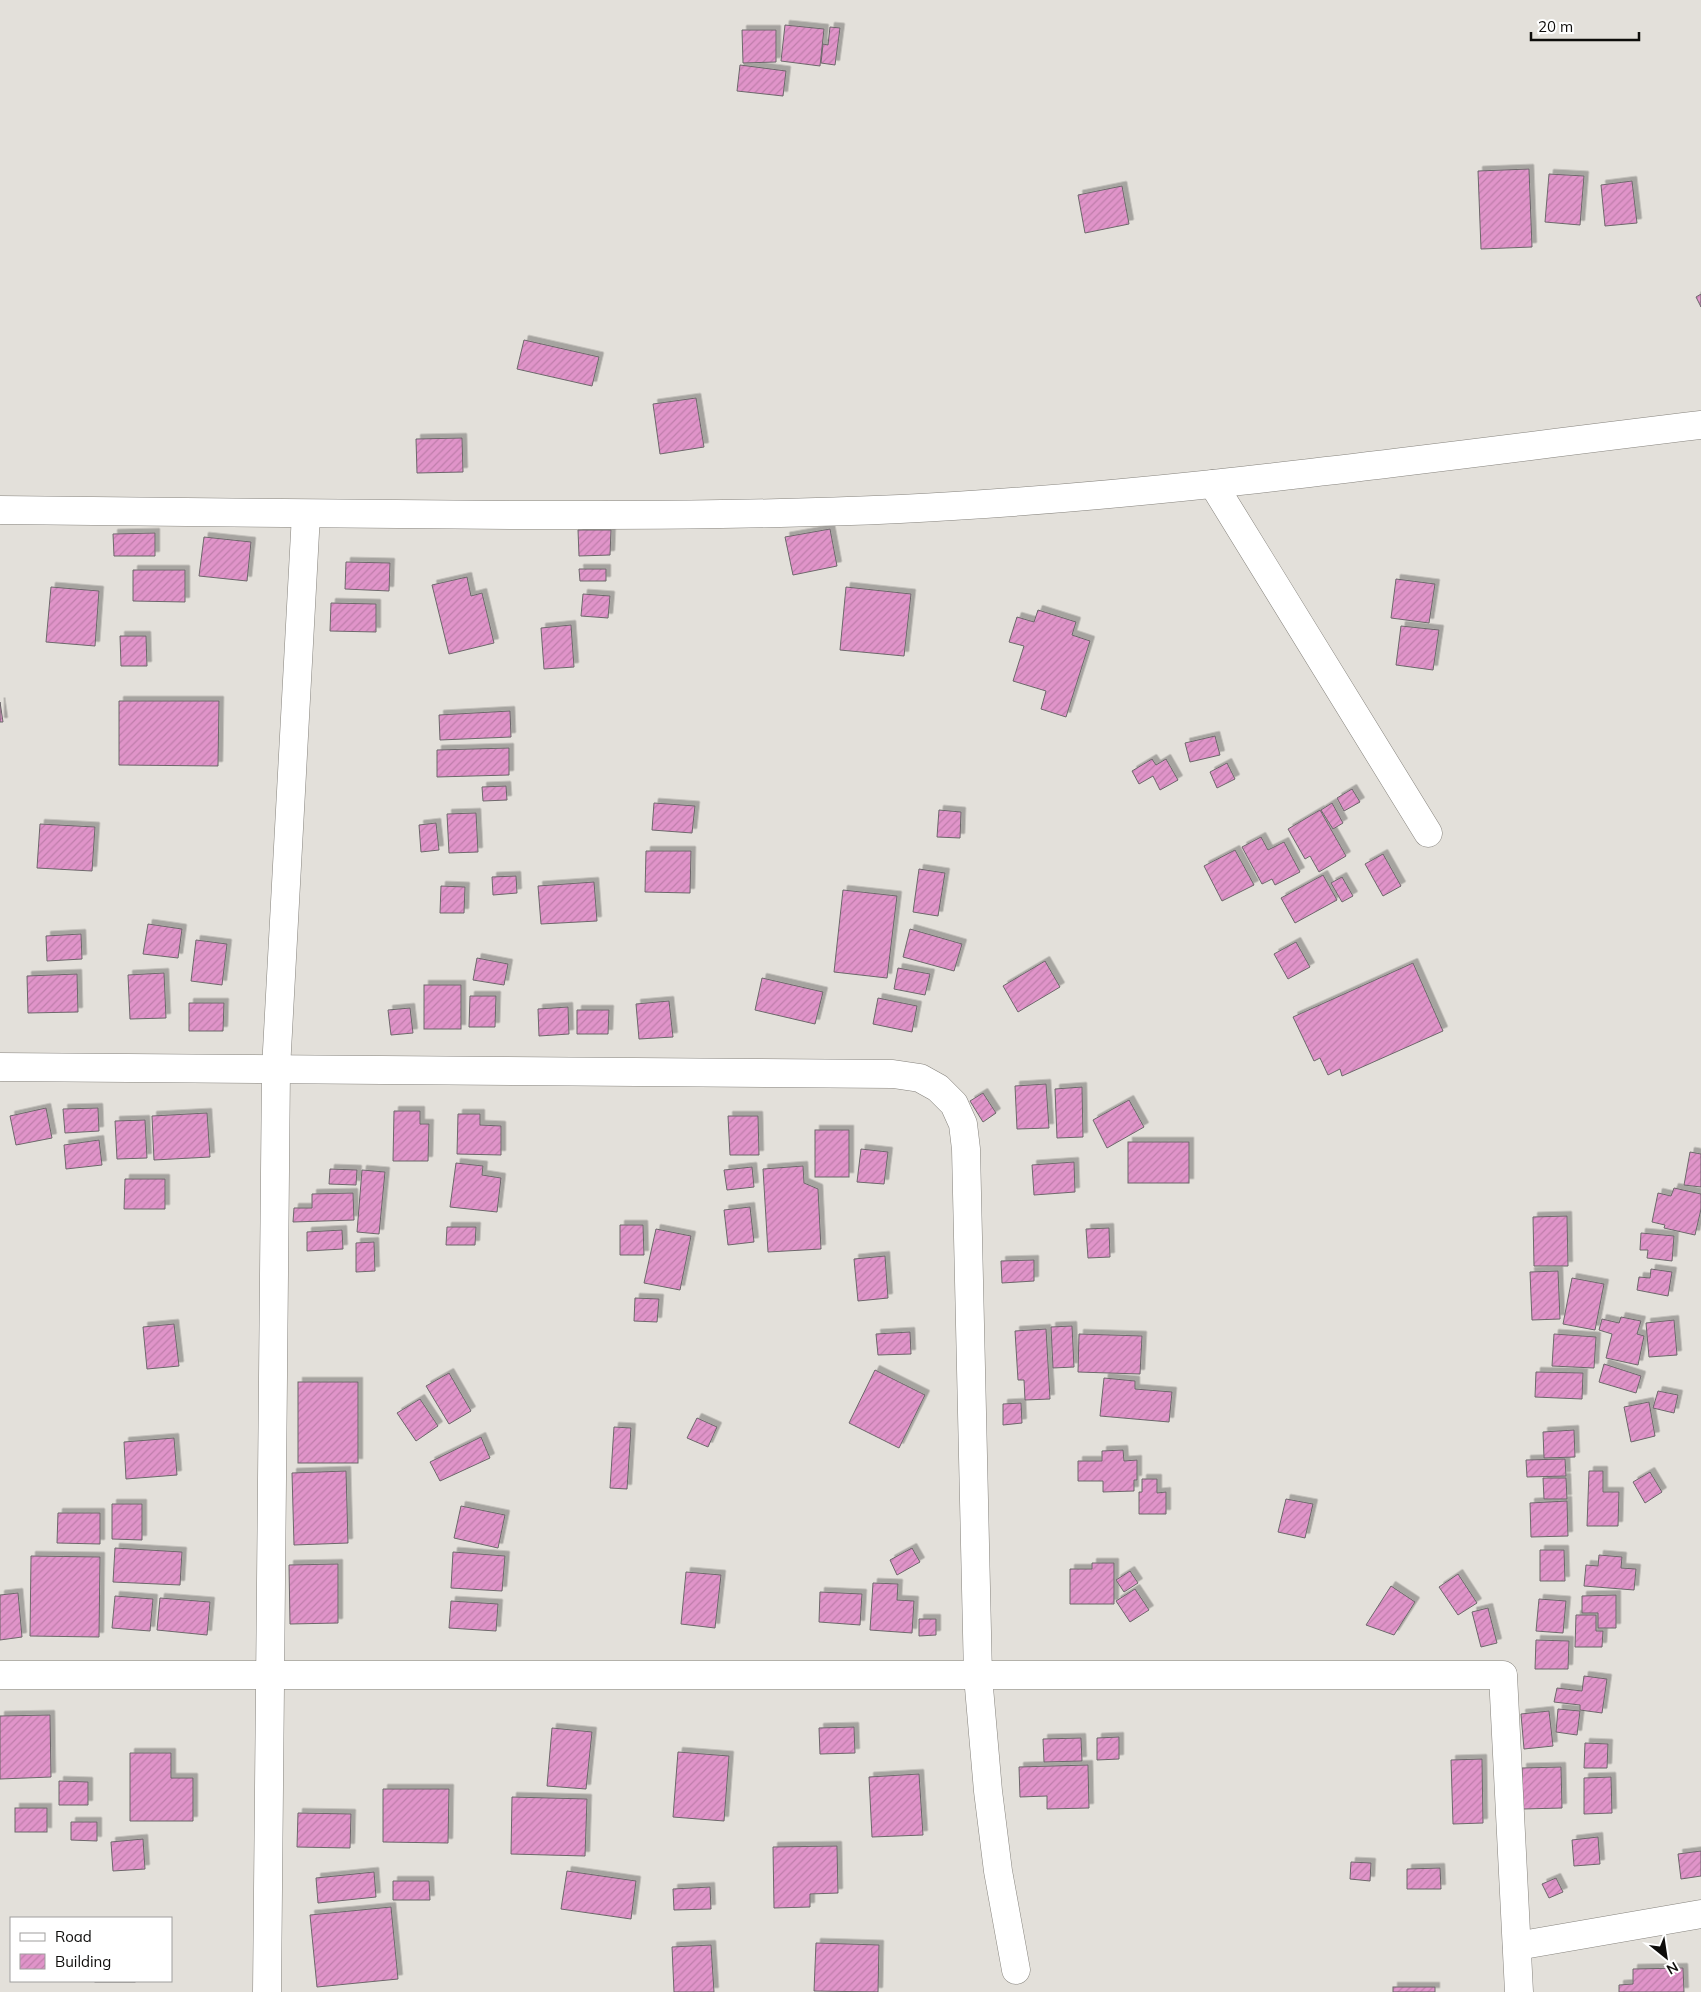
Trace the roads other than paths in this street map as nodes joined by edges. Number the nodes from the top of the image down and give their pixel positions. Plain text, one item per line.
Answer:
1 (1701, 425) edge
2 (1213, 484) junction
3 (0, 510) edge
4 (306, 514) junction
5 (1428, 833) dead end
6 (0, 1067) edge
7 (276, 1069) junction
8 (0, 1675) edge
9 (270, 1675) junction
10 (978, 1676) junction
11 (1701, 1914) edge
12 (1517, 1946) junction
13 (1016, 1970) dead end
14 (267, 1992) edge
15 (1519, 1992) edge

1 - 2 street
2 - 4 street
2 - 5 street
3 - 4 street
4 - 7 street
6 - 7 street
7 - 9 street
7 - 10 street
8 - 9 street
9 - 10 street
9 - 14 street
10 - 12 street
10 - 13 street
11 - 12 street
12 - 15 street

